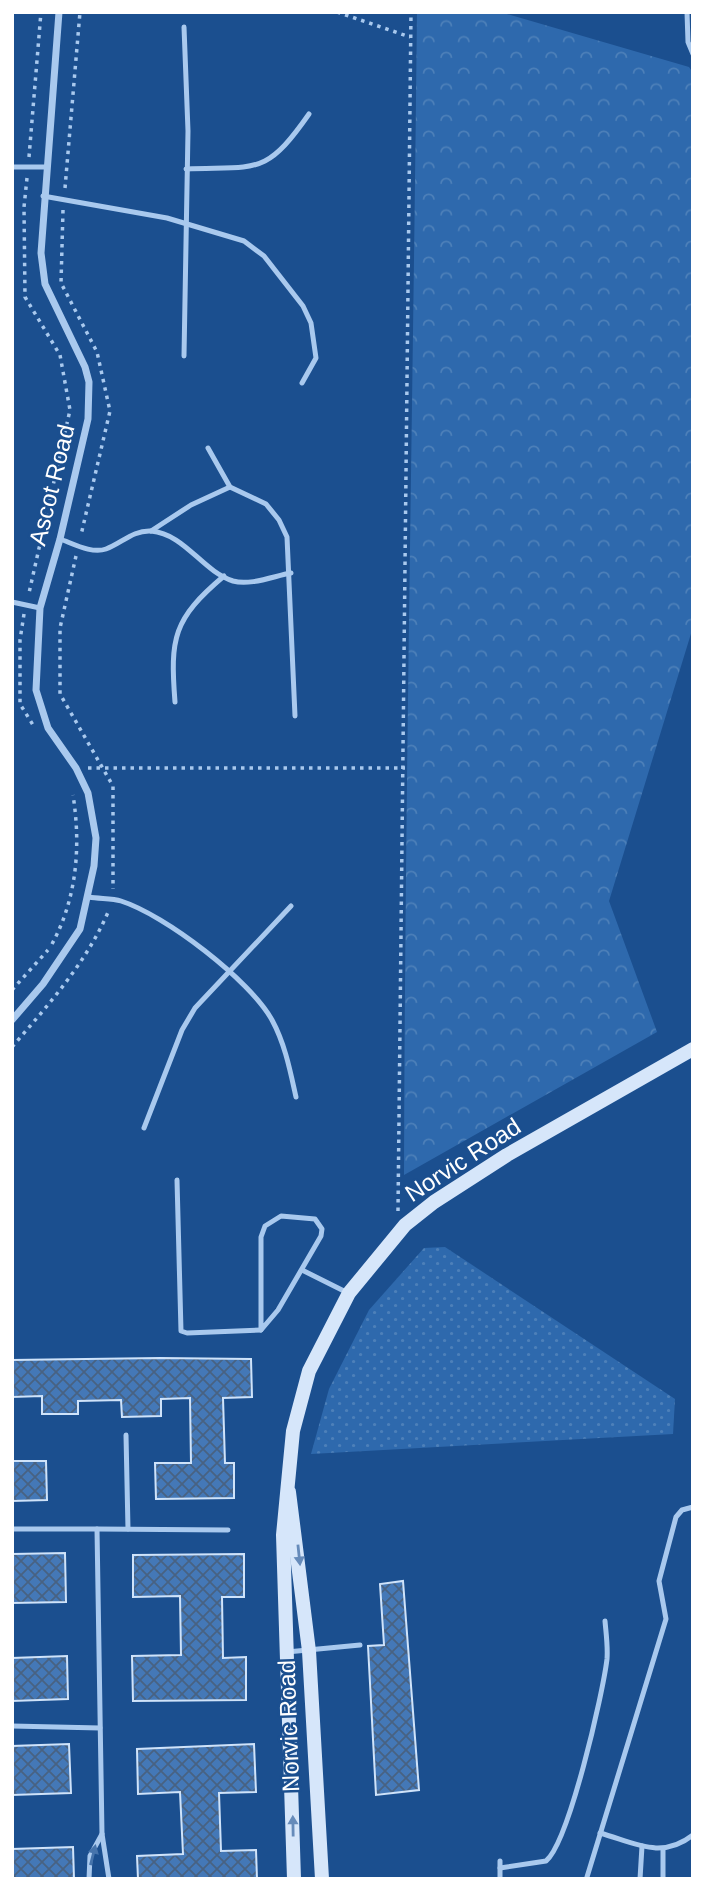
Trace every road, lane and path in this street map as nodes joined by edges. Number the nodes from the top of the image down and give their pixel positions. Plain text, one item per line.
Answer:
1 (41, 12) edge
2 (59, 12) edge
3 (337, 12) edge
4 (411, 12) edge
5 (687, 12) edge
6 (184, 27) dead end
7 (410, 37) junction
8 (693, 54) edge
9 (309, 114) dead end
10 (12, 167) edge
11 (29, 167) junction
12 (46, 167) junction
13 (186, 169) junction
14 (43, 196) junction
15 (185, 224) junction
16 (184, 356) dead end
17 (302, 383) dead end
18 (208, 448) dead end
19 (230, 487) junction
20 (151, 531) junction
21 (60, 539) junction
22 (291, 573) junction
23 (224, 576) junction
24 (12, 602) edge
25 (26, 605) junction
26 (40, 608) junction
27 (175, 702) dead end
28 (295, 716) dead end
29 (34, 727) dead end
30 (76, 768) junction
31 (405, 768) junction
32 (68, 784) dead end
33 (89, 897) junction
34 (291, 906) dead end
35 (227, 971) junction
36 (12, 990) edge
37 (12, 1020) edge
38 (693, 1049) edge
39 (296, 1097) dead end
40 (144, 1128) dead end
41 (177, 1180) dead end
42 (398, 1234) junction
43 (302, 1270) junction
44 (349, 1293) junction
45 (261, 1330) junction
46 (126, 1435) dead end
47 (288, 1488) junction
48 (693, 1507) edge
49 (12, 1529) edge
50 (97, 1529) junction
51 (128, 1530) junction
52 (228, 1530) dead end
53 (605, 1620) dead end
54 (360, 1645) dead end
55 (309, 1651) junction
56 (285, 1653) junction
57 (12, 1726) edge
58 (100, 1728) junction
59 (600, 1833) junction
60 (102, 1834) junction
61 (693, 1835) edge
62 (642, 1846) junction
63 (663, 1850) junction
64 (500, 1861) dead end
65 (500, 1868) junction
66 (587, 1877) edge
67 (89, 1879) edge
68 (108, 1879) edge
69 (294, 1879) edge
70 (322, 1879) edge
71 (500, 1879) edge
72 (640, 1879) edge
73 (663, 1879) edge

1 - 11 path
2 - 12 street, Ascot Road
3 - 7 path
4 - 7 path
5 - 8 lane
6 - 13 lane
7 - 31 path
9 - 13 lane
10 - 11 lane
11 - 12 lane
11 - 25 path
12 - 14 street, Ascot Road
13 - 15 lane
14 - 15 lane
14 - 21 street, Ascot Road
15 - 16 lane
15 - 17 lane
18 - 19 lane
19 - 20 lane
19 - 22 lane
20 - 21 lane
20 - 23 lane
21 - 26 street, Ascot Road
22 - 23 lane
22 - 28 lane
23 - 27 lane
24 - 25 lane
25 - 26 lane
25 - 29 path
26 - 30 street, Ascot Road
30 - 31 path
30 - 33 street, Ascot Road
31 - 42 path
32 - 36 path
33 - 35 lane
33 - 37 street, Ascot Road
34 - 35 lane
35 - 39 lane
35 - 40 lane
38 - 42 street, Norvic Road
41 - 45 lane
42 - 44 street, Norvic Road
43 - 44 lane
43 - 45 lane
43 - 45 lane
44 - 47 street, Norvic Road
46 - 51 lane
47 -> 55 street, Norvic Road
47 - 56 street, Norvic Road
48 - 59 lane
49 - 50 lane
50 - 51 lane
50 - 58 lane
51 - 52 lane
53 - 65 lane
54 - 55 lane
55 - 56 lane
55 - 70 street, Norvic Road
69 -> 56 street, Norvic Road
57 - 58 lane
58 - 60 lane
59 - 62 lane
59 - 66 lane
67 -> 60 lane
60 - 68 lane
61 - 63 lane
62 - 63 lane
62 - 72 lane
63 - 73 lane
64 - 65 lane
65 - 71 lane

